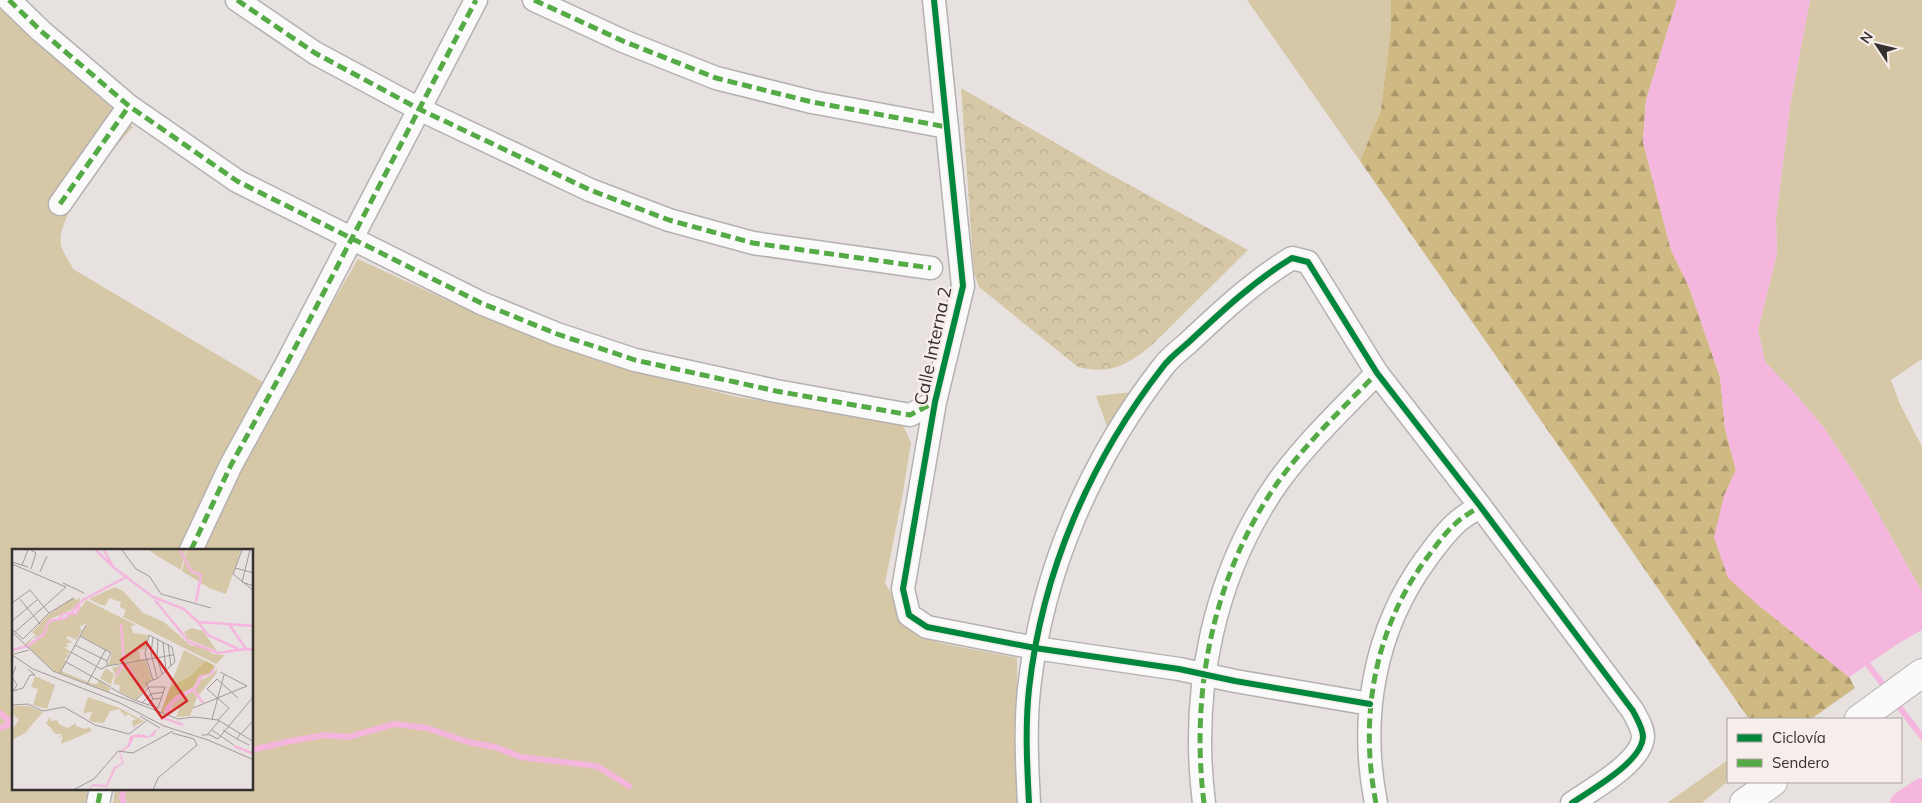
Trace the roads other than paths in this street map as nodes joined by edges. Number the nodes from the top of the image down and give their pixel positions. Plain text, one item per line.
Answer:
1 (9, 0) edge
2 (237, 0) edge
3 (476, 0) edge
4 (534, 0) edge
5 (934, 0) edge
6 (129, 106) junction
7 (419, 109) junction
8 (947, 127) junction
9 (60, 204) dead end
10 (351, 238) junction
11 (931, 268) dead end
12 (1377, 373) junction
13 (936, 402) junction
14 (1480, 506) junction
15 (191, 549) edge
16 (1036, 648) junction
17 (1922, 673) edge
18 (1204, 676) junction
19 (1370, 704) junction
20 (1863, 717) edge
21 (1772, 783) edge
22 (101, 790) edge
23 (98, 803) edge
24 (1029, 803) edge
25 (1204, 803) edge
26 (1376, 803) edge
27 (1572, 803) edge
28 (1744, 803) edge

1 - 6 street
2 - 7 street
3 - 7 street
4 - 8 street
5 - 8 street, Calle Interna 2
6 - 9 street
6 - 10 street
7 - 10 street
7 - 11 street
8 - 13 street, Calle Interna 2
10 - 13 street
10 - 15 street
12 - 14 street
12 - 16 street
12 - 18 street
13 - 16 street, Calle Interna 2
14 - 19 street
14 - 27 street
16 - 18 street
16 - 24 street
17 - 20 street
18 - 19 street
18 - 25 street
19 - 26 street
21 - 28 street
22 - 23 street

